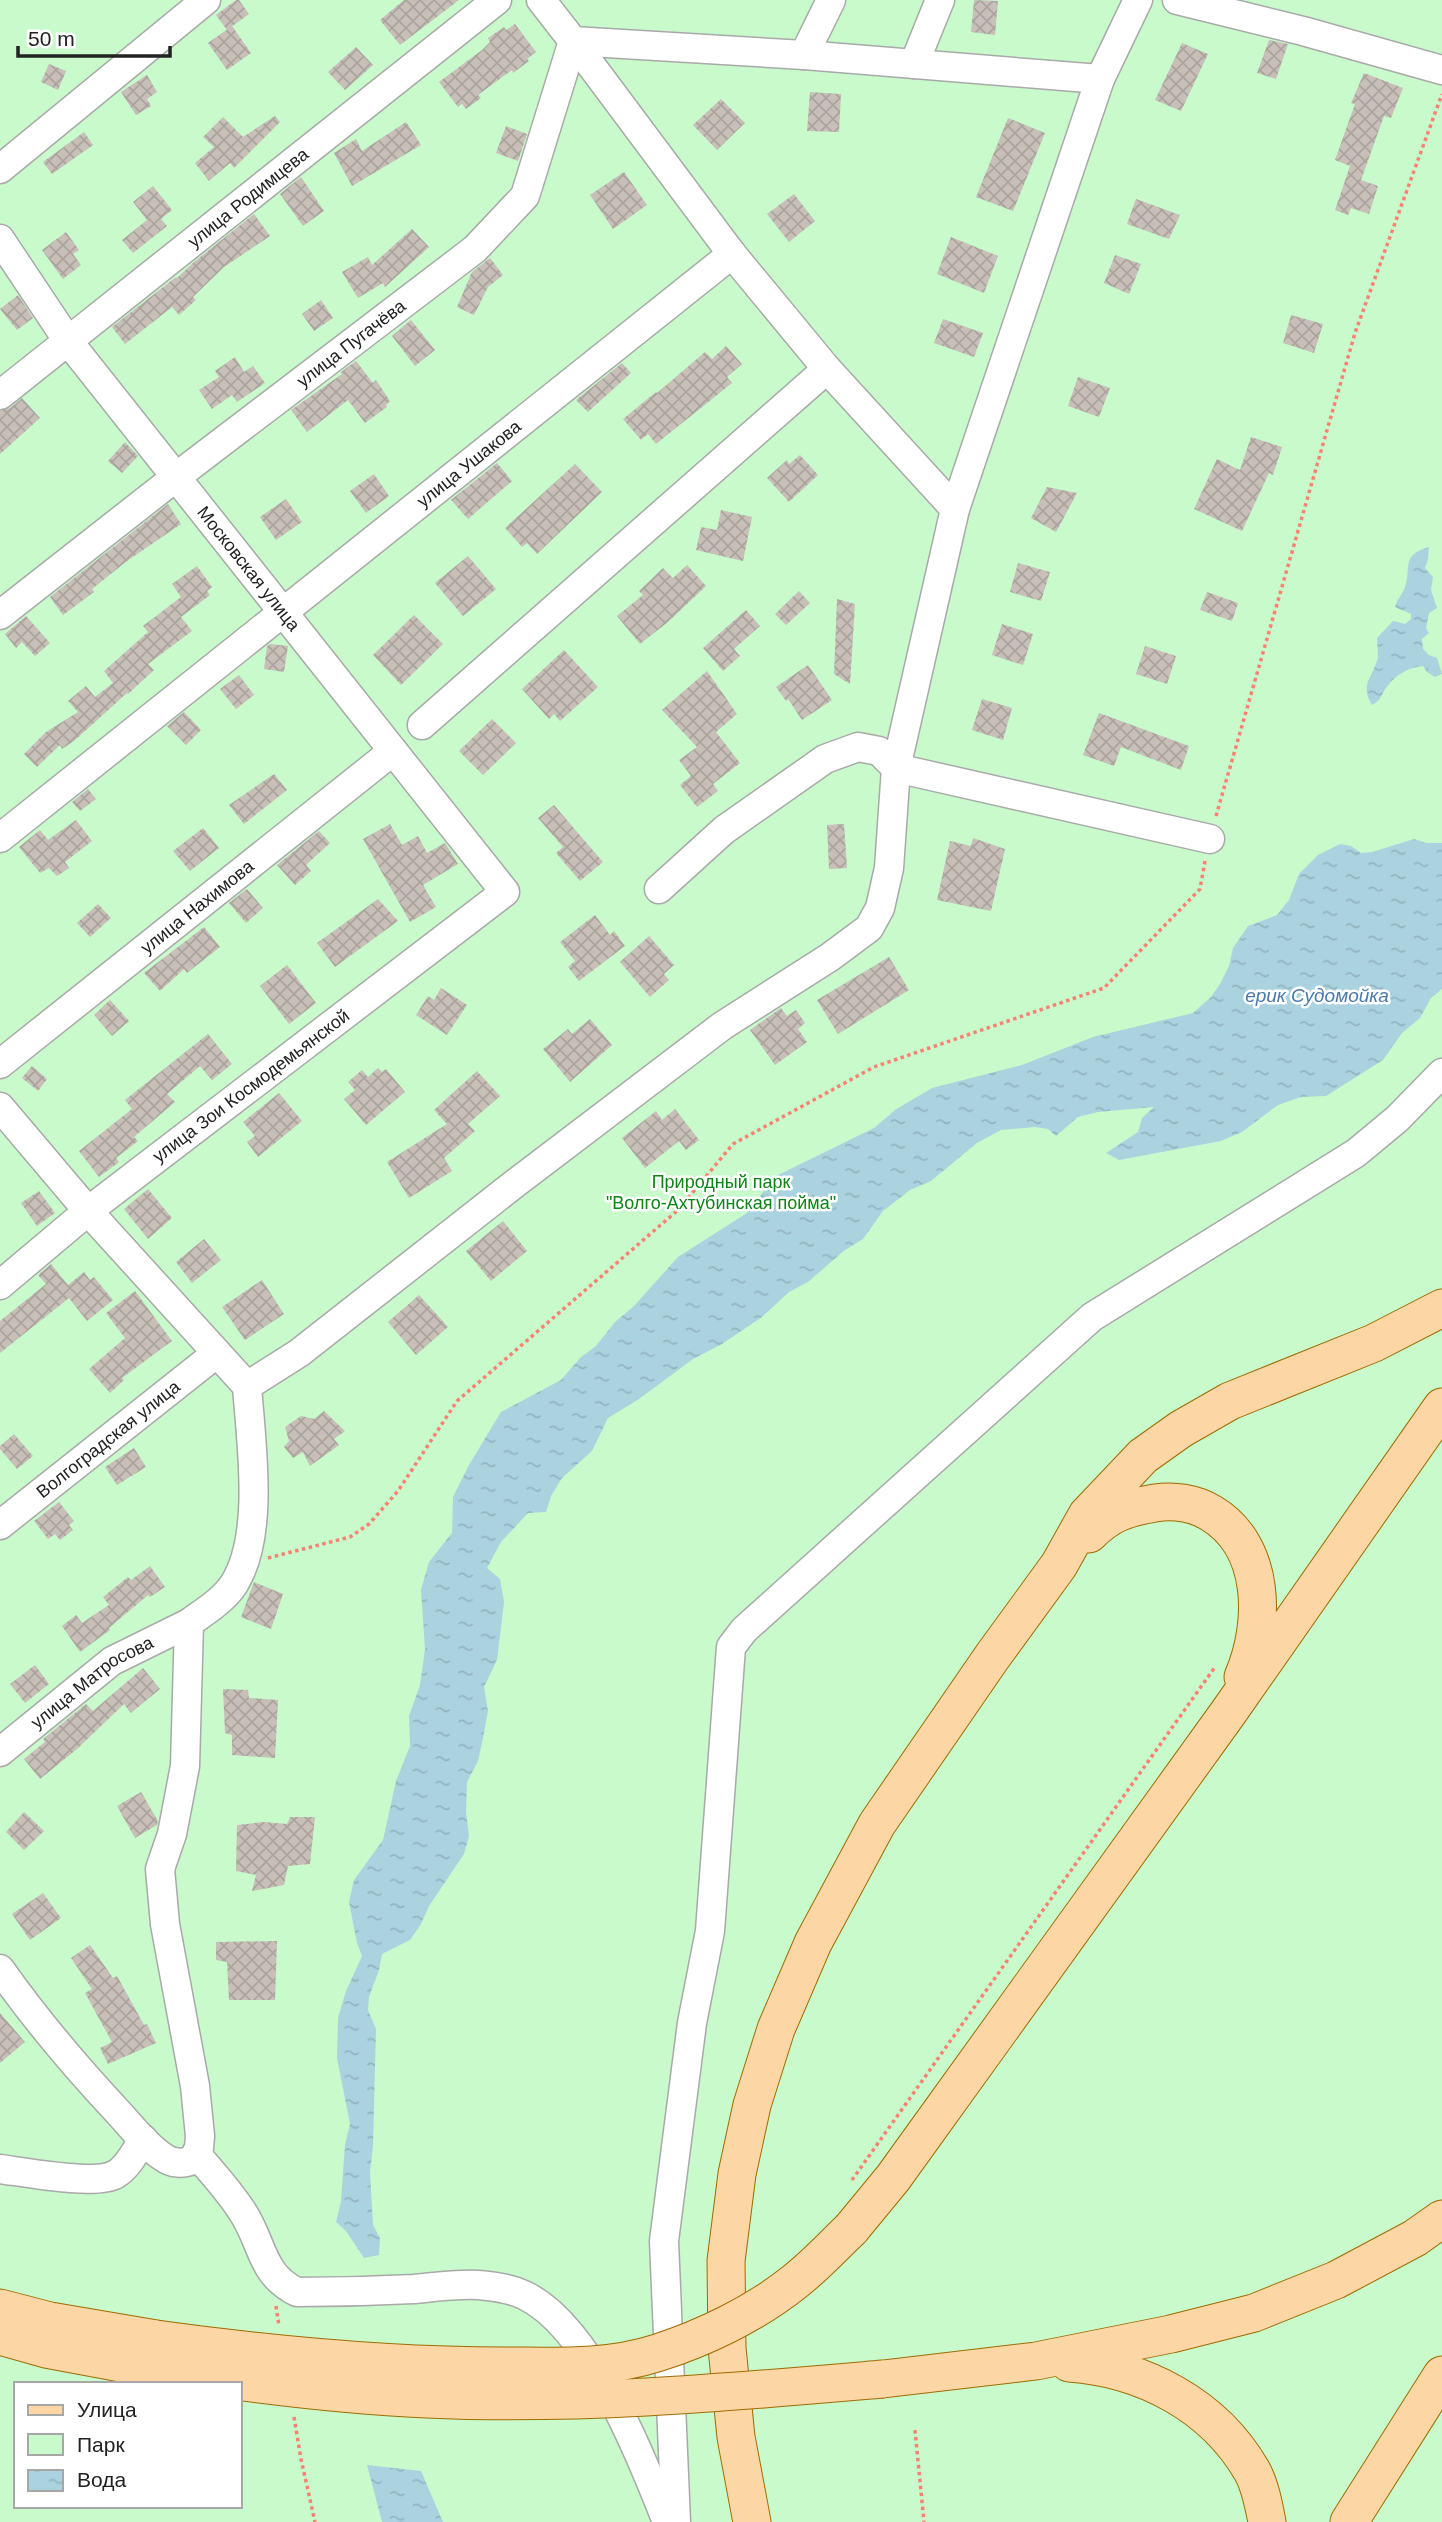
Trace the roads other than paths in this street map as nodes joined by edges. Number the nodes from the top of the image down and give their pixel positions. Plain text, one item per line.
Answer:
1 (206, 0) edge
2 (497, 0) edge
3 (541, 0) edge
4 (831, 0) edge
5 (940, 0) edge
6 (1138, 0) edge
7 (1177, 0) edge
8 (573, 41) junction
9 (804, 55) junction
10 (914, 64) junction
11 (1442, 70) edge
12 (1100, 79) junction
13 (0, 169) edge
14 (0, 239) edge
15 (732, 254) junction
16 (68, 341) junction
17 (827, 369) junction
18 (0, 394) edge
19 (176, 477) junction
20 (955, 509) junction
21 (283, 612) junction
22 (0, 615) edge
23 (422, 725) dead end
24 (393, 751) junction
25 (896, 768) junction
26 (0, 838) edge
27 (1210, 839) road end
28 (659, 889) dead end
29 (505, 892) joint
30 (0, 1064) edge
31 (1442, 1073) edge
32 (0, 1107) edge
33 (88, 1211) junction
34 (0, 1285) edge
35 (1442, 1308) edge
36 (217, 1353) junction
37 (247, 1386) junction
38 (1442, 1407) edge
39 (0, 1525) edge
40 (1059, 1565) junction
41 (189, 1623) junction
42 (1228, 1713) junction
43 (0, 1752) edge
44 (0, 1969) edge
45 (143, 2139) junction
46 (197, 2155) junction
47 (0, 2169) edge
48 (1442, 2219) edge
49 (0, 2308) edge
50 (0, 2336) edge
51 (152, 2353) junction
52 (1037, 2361) junction
53 (1442, 2375) edge
54 (667, 2522) edge
55 (676, 2522) edge
56 (752, 2522) edge
57 (1267, 2522) edge
58 (1349, 2522) edge

1 - 13 street
2 - 16 street, улица Родимцева
3 - 8 street
4 - 9 street
5 - 10 street
6 - 12 street
7 - 11 street
8 - 9 street
8 - 15 street
8 - 19 street, улица Пугачёва
9 - 10 street
10 - 12 street
12 - 20 street
14 - 16 street, Московская улица
15 - 17 street
15 - 21 street, улица Ушакова
16 - 18 street, улица Родимцева
16 - 19 street, Московская улица
17 - 20 street
17 - 23 street
19 - 21 street, Московская улица
19 - 22 street, улица Пугачёва
20 - 25 street
21 - 24 street, Московская улица
21 - 26 street, улица Ушакова
24 - 29 street, Московская улица
24 - 30 street, улица Нахимова
25 - 27 street
25 - 28 street
25 - 37 street
29 - 33 street, улица Зои Космодемьянской
31 - 55 street
32 - 33 street
33 - 34 street, улица Зои Космодемьянской
33 - 36 street
35 - 40 main road
36 - 37 street
36 - 39 street, Волгоградская улица
37 - 41 street, улица Матросова
38 - 42 main road
40 - 42 main road
40 - 56 main road
41 - 43 street, улица Матросова
41 - 46 street
42 - 51 main road, bridge
44 - 45 street
45 - 46 street
45 - 47 street
46 - 54 street
48 - 52 main road
49 - 51 main road
50 - 51 main road
51 - 52 main road, bridge
52 - 57 main road
53 - 58 main road

